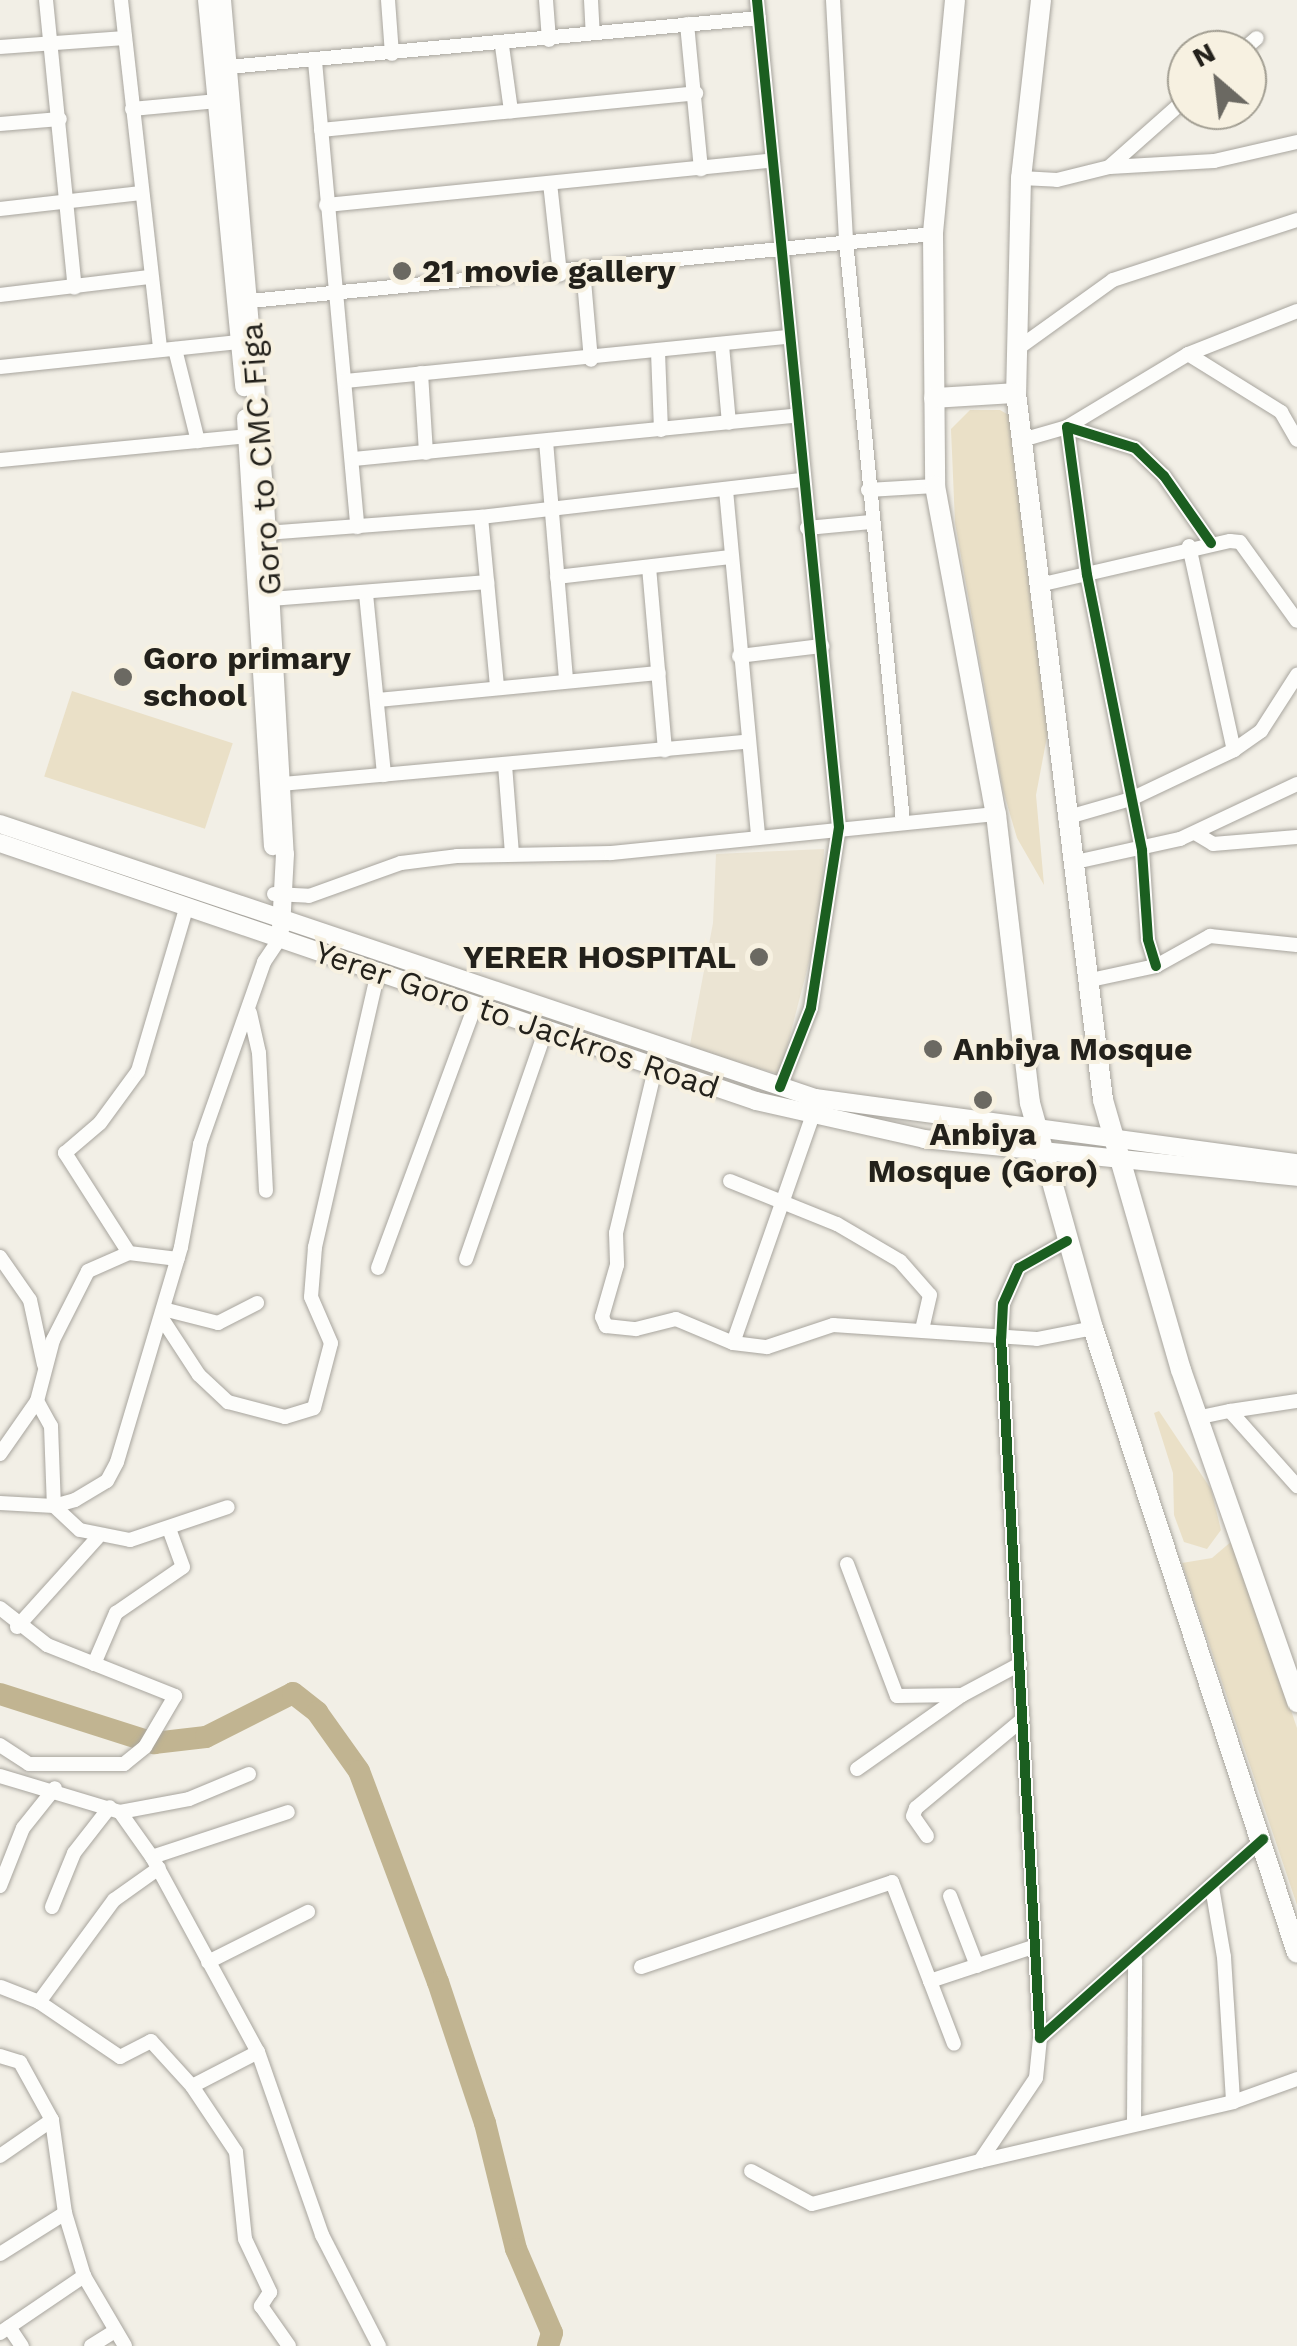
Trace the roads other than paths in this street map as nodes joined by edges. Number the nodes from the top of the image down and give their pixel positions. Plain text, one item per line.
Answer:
1 (46, 0) edge
2 (121, 0) edge
3 (207, 0) edge
4 (222, 0) edge
5 (388, 0) edge
6 (546, 0) edge
7 (591, 0) edge
8 (757, 0) edge
9 (833, 0) edge
10 (955, 0) edge
11 (1042, 0) edge
12 (759, 18) junction
13 (688, 24) junction
14 (593, 34) junction
15 (125, 38) junction
16 (549, 40) junction
17 (49, 42) junction
18 (502, 46) junction
19 (0, 47) edge
20 (392, 54) junction
21 (315, 61) junction
22 (228, 68) junction
23 (696, 93) junction
24 (218, 102) junction
25 (132, 109) junction
26 (511, 111) junction
27 (1167, 116) edge
28 (60, 119) junction
29 (0, 124) edge
30 (321, 130) junction
31 (1297, 142) edge
32 (770, 161) junction
33 (1109, 167) junction
34 (702, 169) junction
35 (1021, 178) junction
36 (550, 183) junction
37 (142, 192) junction
38 (67, 200) junction
39 (326, 206) junction
40 (0, 210) edge
41 (1297, 220) edge
42 (933, 234) junction
43 (846, 242) junction
44 (777, 248) junction
45 (583, 268) junction
46 (560, 274) junction
47 (149, 277) junction
48 (75, 288) junction
49 (334, 292) junction
50 (0, 295) edge
51 (250, 301) junction
52 (1297, 311) edge
53 (788, 337) junction
54 (239, 342) junction
55 (722, 345) junction
56 (1017, 349) junction
57 (167, 350) junction
58 (658, 352) junction
59 (1188, 354) junction
60 (592, 360) junction
61 (0, 366) edge
62 (421, 373) junction
63 (345, 381) junction
64 (1016, 393) junction
65 (934, 398) junction
66 (1289, 410) edge
67 (796, 416) junction
68 (729, 423) junction
69 (1067, 427) junction
70 (661, 430) junction
71 (247, 436) junction
72 (1022, 440) junction
73 (1297, 440) edge
74 (198, 441) junction
75 (546, 441) junction
76 (426, 453) junction
77 (354, 459) junction
78 (0, 460) edge
79 (804, 480) junction
80 (935, 486) junction
81 (726, 490) junction
82 (868, 490) junction
83 (257, 502) junction
84 (550, 509) junction
85 (481, 517) junction
86 (871, 522) junction
87 (358, 527) junction
88 (807, 528) junction
89 (266, 533) junction
90 (1211, 543) junction
91 (1189, 546) junction
92 (730, 557) junction
93 (649, 567) junction
94 (1088, 575) junction
95 (557, 577) junction
96 (487, 582) junction
97 (1039, 586) junction
98 (366, 594) junction
99 (271, 600) junction
100 (1297, 621) edge
101 (822, 646) junction
102 (740, 656) junction
103 (659, 673) junction
104 (1297, 675) edge
105 (566, 680) junction
106 (498, 686) junction
107 (377, 700) junction
108 (747, 742) junction
109 (665, 750) junction
110 (1234, 750) junction
111 (504, 765) junction
112 (384, 775) junction
113 (282, 784) junction
114 (1297, 784) edge
115 (1130, 799) junction
116 (996, 814) junction
117 (1065, 818) junction
118 (902, 821) junction
119 (0, 824) edge
120 (840, 827) junction
121 (1194, 833) junction
122 (1297, 837) edge
123 (758, 838) junction
124 (0, 843) edge
125 (1142, 850) junction
126 (512, 854) junction
127 (1070, 863) junction
128 (279, 895) junction
129 (186, 909) junction
130 (277, 917) junction
131 (272, 942) junction
132 (1297, 945) edge
133 (1156, 966) junction
134 (378, 972) junction
135 (1086, 982) junction
136 (475, 1006) junction
137 (250, 1011) junction
138 (546, 1029) junction
139 (656, 1065) junction
140 (780, 1087) junction
141 (812, 1115) junction
142 (1037, 1130) junction
143 (1116, 1148) junction
144 (1043, 1153) junction
145 (1297, 1162) edge
146 (1297, 1178) edge
147 (730, 1180) dead end
148 (266, 1191) dead end
149 (783, 1200) junction
150 (1067, 1240) junction
151 (130, 1253) junction
152 (0, 1257) edge
153 (178, 1259) junction
154 (466, 1259) dead end
155 (378, 1268) dead end
156 (257, 1302) dead end
157 (162, 1313) junction
158 (1093, 1328) junction
159 (922, 1330) junction
160 (1001, 1338) junction
161 (733, 1343) junction
162 (45, 1372) junction
163 (1297, 1400) edge
164 (37, 1401) junction
165 (1230, 1410) junction
166 (1196, 1418) junction
167 (0, 1454) edge
168 (1297, 1486) edge
169 (0, 1503) edge
170 (54, 1506) junction
171 (228, 1508) dead end
172 (170, 1531) junction
173 (97, 1538) junction
174 (847, 1564) dead end
175 (0, 1608) edge
176 (17, 1627) junction
177 (94, 1664) junction
178 (1020, 1664) junction
179 (962, 1695) junction
180 (1297, 1702) edge
181 (1023, 1718) junction
182 (0, 1744) edge
183 (857, 1769) dead end
184 (26, 1771) junction
185 (249, 1774) dead end
186 (0, 1776) edge
187 (55, 1788) junction
188 (115, 1810) junction
189 (288, 1812) dead end
190 (927, 1836) dead end
191 (1263, 1839) junction
192 (155, 1863) junction
193 (0, 1886) edge
194 (1212, 1887) junction
195 (950, 1896) dead end
196 (52, 1906) dead end
197 (308, 1912) dead end
198 (1033, 1948) junction
199 (1297, 1952) edge
200 (1135, 1960) junction
201 (208, 1962) junction
202 (977, 1966) junction
203 (641, 1968) dead end
204 (930, 1981) junction
205 (1, 1987) edge
206 (39, 2002) junction
207 (1040, 2038) junction
208 (954, 2044) dead end
209 (258, 2052) junction
210 (0, 2056) edge
211 (1297, 2079) edge
212 (192, 2086) junction
213 (1233, 2102) junction
214 (52, 2120) junction
215 (1134, 2122) junction
216 (0, 2156) edge
217 (980, 2160) junction
218 (751, 2172) dead end
219 (65, 2213) junction
220 (0, 2254) edge
221 (84, 2276) junction
222 (5, 2330) edge
223 (115, 2331) junction
224 (22, 2346) edge
225 (91, 2346) edge
226 (125, 2346) edge
227 (289, 2346) edge
228 (379, 2346) edge

1 - 17 street
2 - 15 street
3 - 24 main road
4 - 22 main road, Goro to CMC Figa
5 - 20 street
6 - 16 street
7 - 14 street
8 - 12 street
9 - 43 street
10 - 42 highway
11 - 35 highway
12 - 13 street
12 - 32 street
13 - 14 street
13 - 23 street
14 - 16 street
15 - 17 street
15 - 25 street
16 - 18 street
17 - 19 street
17 - 28 street
18 - 20 street
18 - 26 street
20 - 21 street
21 - 22 street
21 - 30 street
22 - 51 main road, Goro to CMC Figa
23 - 26 street
23 - 34 street
24 - 25 street
24 - 54 main road
25 - 37 street
26 - 30 street
27 - 33 street
28 - 29 street
28 - 38 street
30 - 39 street
31 - 33 street
32 - 34 street
32 - 44 street
33 - 35 street
34 - 36 street
35 - 56 highway
36 - 39 street
36 - 46 street
37 - 38 street
37 - 47 street
38 - 40 street
38 - 48 street
39 - 49 street
41 - 56 street
42 - 43 street
42 - 65 highway
43 - 44 street
43 - 82 street
44 - 45 street
44 - 53 street
45 - 46 street
45 - 60 street
46 - 49 street
47 - 48 street
47 - 57 street
48 - 50 street
49 - 51 street
49 - 63 street
51 - 83 main road, Goro to CMC Figa
52 - 59 street
53 - 55 street
53 - 67 street
54 - 57 street
54 - 71 main road
55 - 58 street
55 - 68 street
56 - 64 highway
57 - 61 street
57 - 74 street
58 - 60 street
58 - 70 street
59 - 66 street
59 - 69 street
60 - 62 street
62 - 63 street
62 - 76 street
63 - 77 street
64 - 65 highway
64 - 72 highway
65 - 80 highway
66 - 73 street
67 - 68 street
67 - 79 street
68 - 70 street
69 - 72 street
69 - 90 street
69 - 94 street
70 - 75 street
71 - 74 street
71 - 83 main road
72 - 97 highway
74 - 78 street
75 - 76 street
75 - 84 street
76 - 77 street
77 - 87 street
79 - 81 street
79 - 88 street
80 - 82 street
80 - 116 highway
81 - 84 street
81 - 92 street
82 - 86 street
83 - 89 main road, Goro to CMC Figa
83 - 128 main road
84 - 85 street
84 - 95 street
85 - 87 street
85 - 96 street
86 - 88 street
86 - 118 street
87 - 89 street
88 - 101 street
89 - 99 main road, Goro to CMC Figa
90 - 91 street
90 - 100 street
91 - 94 street
91 - 110 street
92 - 93 street
92 - 102 street
93 - 95 street
93 - 103 street
94 - 97 street
94 - 115 street
95 - 105 street
96 - 98 street
96 - 106 street
97 - 117 highway
98 - 99 street
98 - 107 street
99 - 113 main road, Goro to CMC Figa
101 - 102 street
101 - 120 street
102 - 108 street
103 - 105 street
103 - 109 street
104 - 110 street
105 - 106 street
106 - 107 street
107 - 112 street
108 - 109 street
108 - 123 street
109 - 111 street
110 - 115 street
111 - 112 street
111 - 126 street
112 - 113 street
113 - 128 main road, Goro to CMC Figa
114 - 121 street
115 - 117 street
115 - 125 street
116 - 118 street
116 - 142 highway
117 - 127 highway
118 - 120 street
119 - 130 main road
120 - 123 street
120 - 140 street
121 - 122 street
121 - 125 street
123 - 126 street
124 - 129 main road, Yerer Goro to Jackros Road
125 - 127 street
125 - 133 street
126 - 128 street
127 - 135 highway
128 - 130 main road
129 - 131 main road, Yerer Goro to Jackros Road
129 - 151 street
130 - 131 main road
130 - 140 main road
131 - 134 main road, Yerer Goro to Jackros Road
131 - 137 street
132 - 133 street
133 - 135 street
134 - 136 main road, Yerer Goro to Jackros Road
134 - 157 street
135 - 143 highway
136 - 138 main road, Yerer Goro to Jackros Road
136 - 155 street
137 - 148 street
137 - 153 street
138 - 139 main road, Yerer Goro to Jackros Road
138 - 154 street
139 - 141 main road, Yerer Goro to Jackros Road
139 - 161 street
140 - 142 main road
141 - 144 main road, Yerer Goro to Jackros Road
141 - 149 street
142 - 143 main road
142 - 144 highway
143 - 144 main road, Yerer Goro to Jackros Road
143 - 145 main road
143 - 146 main road
143 - 166 highway
144 - 150 highway
147 - 149 street
149 - 159 street
149 - 161 street
150 - 158 highway
150 - 160 street
151 - 153 street
151 - 162 street
152 - 162 street
153 - 157 street
156 - 157 street
157 - 170 street
158 - 160 street
158 - 191 highway
159 - 160 street
159 - 161 street
160 - 178 street
162 - 164 street
163 - 165 street
164 - 167 street
164 - 170 street
165 - 166 street
165 - 168 street
166 - 180 highway
169 - 170 street
170 - 173 street
171 - 172 street
172 - 173 street
172 - 177 street
173 - 176 street
174 - 179 street
175 - 176 street
176 - 177 street
177 - 184 street
178 - 179 street
178 - 181 street
179 - 183 street
181 - 190 street
181 - 198 street
182 - 184 street
184 - 186 street
184 - 187 street
185 - 188 street
187 - 188 street
187 - 193 street
188 - 192 street
188 - 196 street
189 - 192 street
191 - 194 street
191 - 199 highway
192 - 201 street
192 - 206 street
194 - 200 street
194 - 213 street
195 - 202 street
197 - 201 street
198 - 202 street
198 - 207 street
200 - 207 street
200 - 215 street
201 - 209 street
202 - 204 street
203 - 204 street
204 - 208 street
205 - 206 street
206 - 212 street
207 - 217 street
209 - 212 street
209 - 228 street
210 - 214 street
211 - 213 street
212 - 227 street
213 - 215 street
214 - 216 street
214 - 219 street
215 - 217 street
217 - 218 street
219 - 220 street
219 - 221 street
221 - 222 street
221 - 223 street
222 - 224 street
223 - 225 street
223 - 226 street

